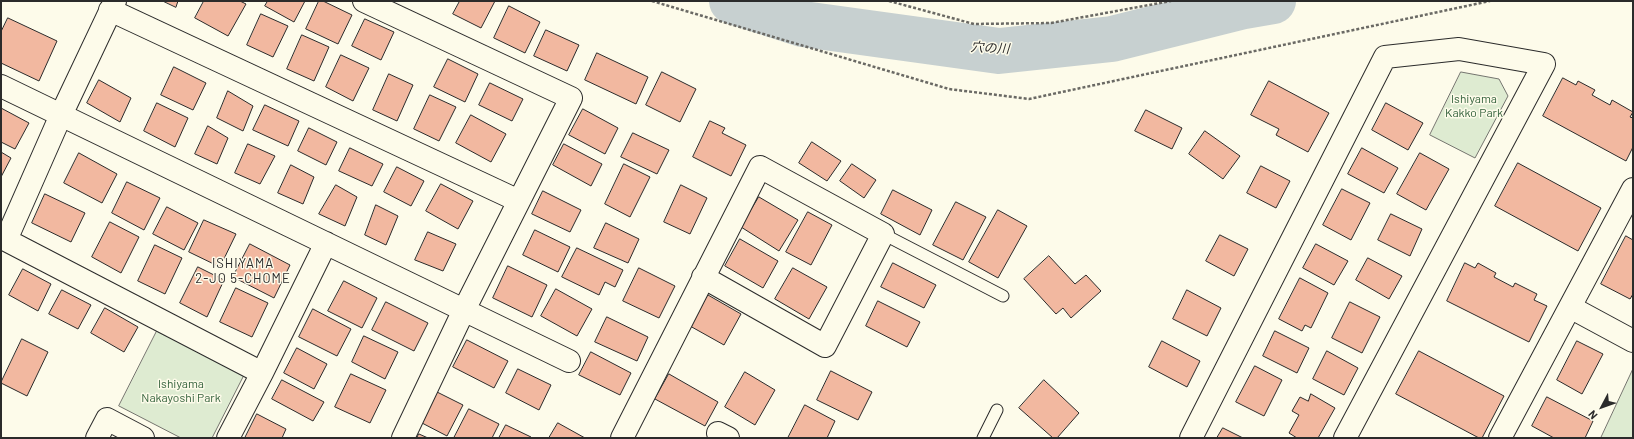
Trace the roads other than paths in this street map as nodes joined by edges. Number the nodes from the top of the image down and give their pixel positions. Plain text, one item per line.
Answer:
1 (364, 1) edge
2 (113, 5) edge
3 (1, 86) edge
4 (61, 115) junction
5 (1633, 189) edge
6 (519, 201) junction
7 (883, 234) junction
8 (326, 243) junction
9 (703, 278) junction
10 (1003, 296) dead end
11 (1570, 307) junction
12 (464, 310) junction
13 (1633, 341) edge
14 (569, 361) dead end
15 (262, 373) junction
16 (997, 410) dead end
17 (97, 438) edge
18 (144, 438) edge
19 (228, 438) edge
20 (403, 438) edge
21 (622, 438) edge
22 (983, 438) edge
23 (1191, 438) edge
24 (1345, 438) edge
25 (1500, 438) edge

1 - 6 street
2 - 4 street
2 - 6 street
3 - 4 street
4 - 8 street
4 - 15 street
5 - 11 street
6 - 12 street
7 - 9 street
7 - 9 street
7 - 10 lane
8 - 12 street
8 - 15 street
9 - 21 street
11 - 13 street
11 - 25 street
12 - 14 street
12 - 20 street
15 - 19 street
16 - 22 lane
17 - 18 street
23 - 24 street

